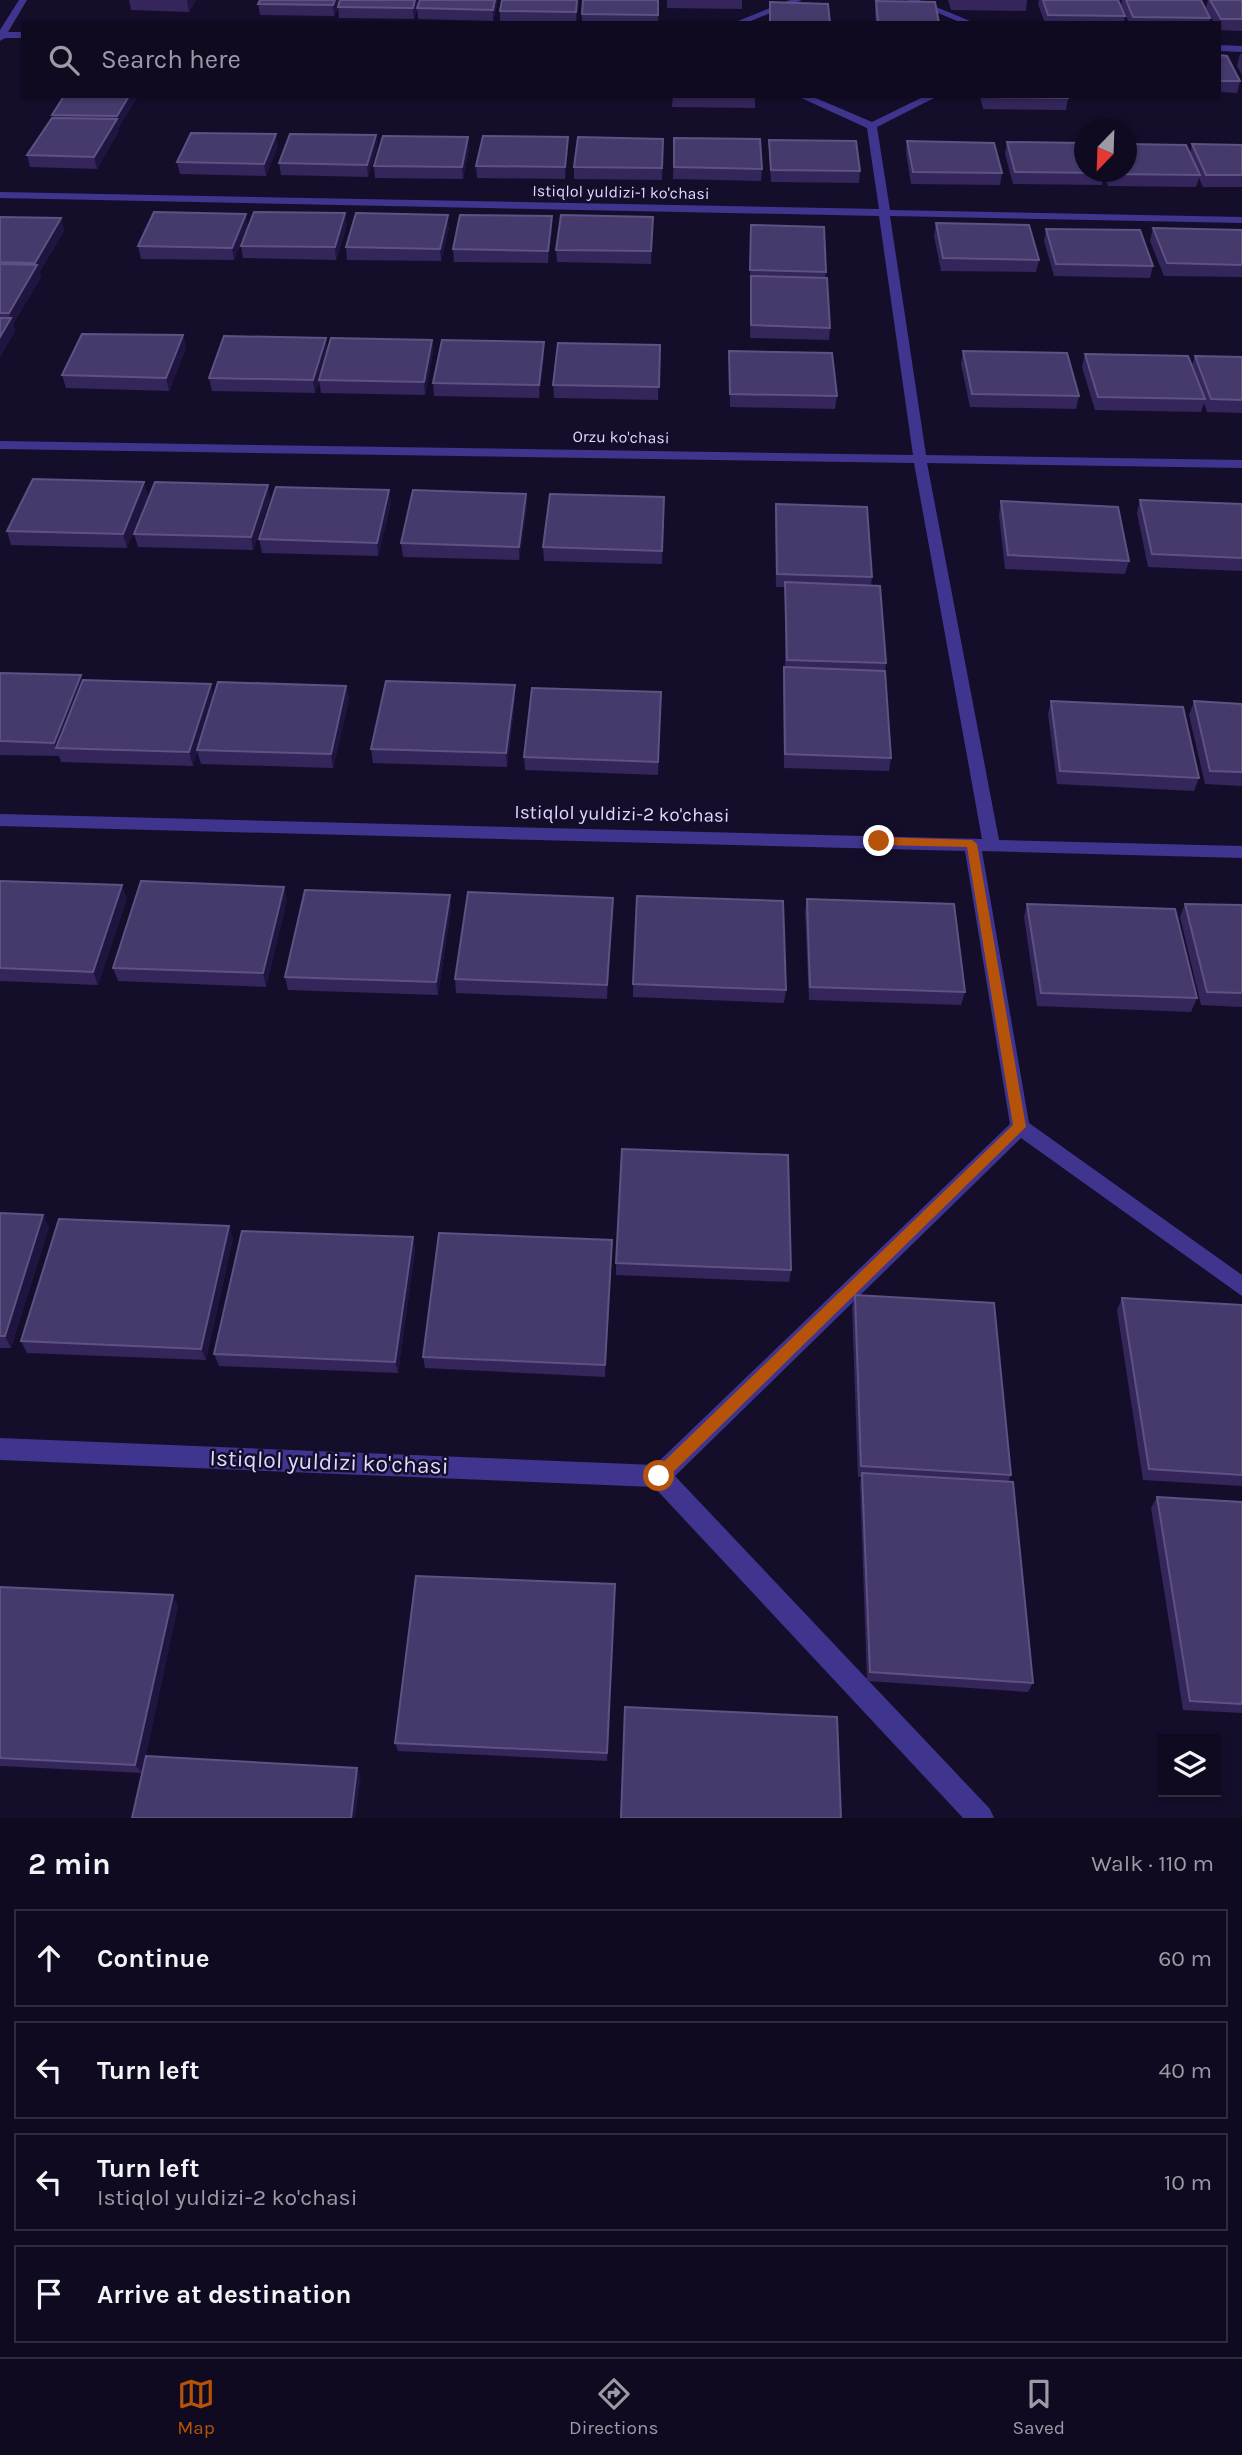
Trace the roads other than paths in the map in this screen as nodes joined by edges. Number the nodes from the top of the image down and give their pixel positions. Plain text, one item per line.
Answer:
1 (23, 0) edge
2 (798, 0) edge
3 (911, 0) edge
4 (742, 21) edge
5 (966, 21) edge
6 (1, 36) edge
7 (21, 36) edge
8 (1221, 48) edge
9 (1242, 49) edge
10 (807, 98) edge
11 (929, 98) edge
12 (872, 126) junction
13 (0, 195) edge
14 (886, 213) junction
15 (1242, 220) edge
16 (0, 445) edge
17 (920, 459) junction
18 (1242, 464) edge
19 (0, 820) edge
20 (972, 844) junction
21 (991, 844) junction
22 (1242, 852) edge
23 (1020, 1127) junction
24 (1242, 1287) edge
25 (0, 1449) edge
26 (659, 1476) junction
27 (981, 1818) edge

1 - 6 street
2 - 4 street
3 - 5 street
6 - 7 street
8 - 9 street
10 - 12 street
11 - 12 street
12 - 14 street
13 - 14 street, Istiqlol yuldizi-1 ko'chasi
14 - 15 street, Istiqlol yuldizi-1 ko'chasi
14 - 17 street
16 - 17 street, Orzu ko'chasi
17 - 18 street, Orzu ko'chasi
17 - 21 street
19 - 20 street, Istiqlol yuldizi-2 ko'chasi
20 - 21 street, Istiqlol yuldizi-2 ko'chasi
20 - 23 street
21 - 22 street, Istiqlol yuldizi-2 ko'chasi
23 - 24 street
23 - 26 street
25 - 26 street, Istiqlol yuldizi ko'chasi
26 - 27 street

